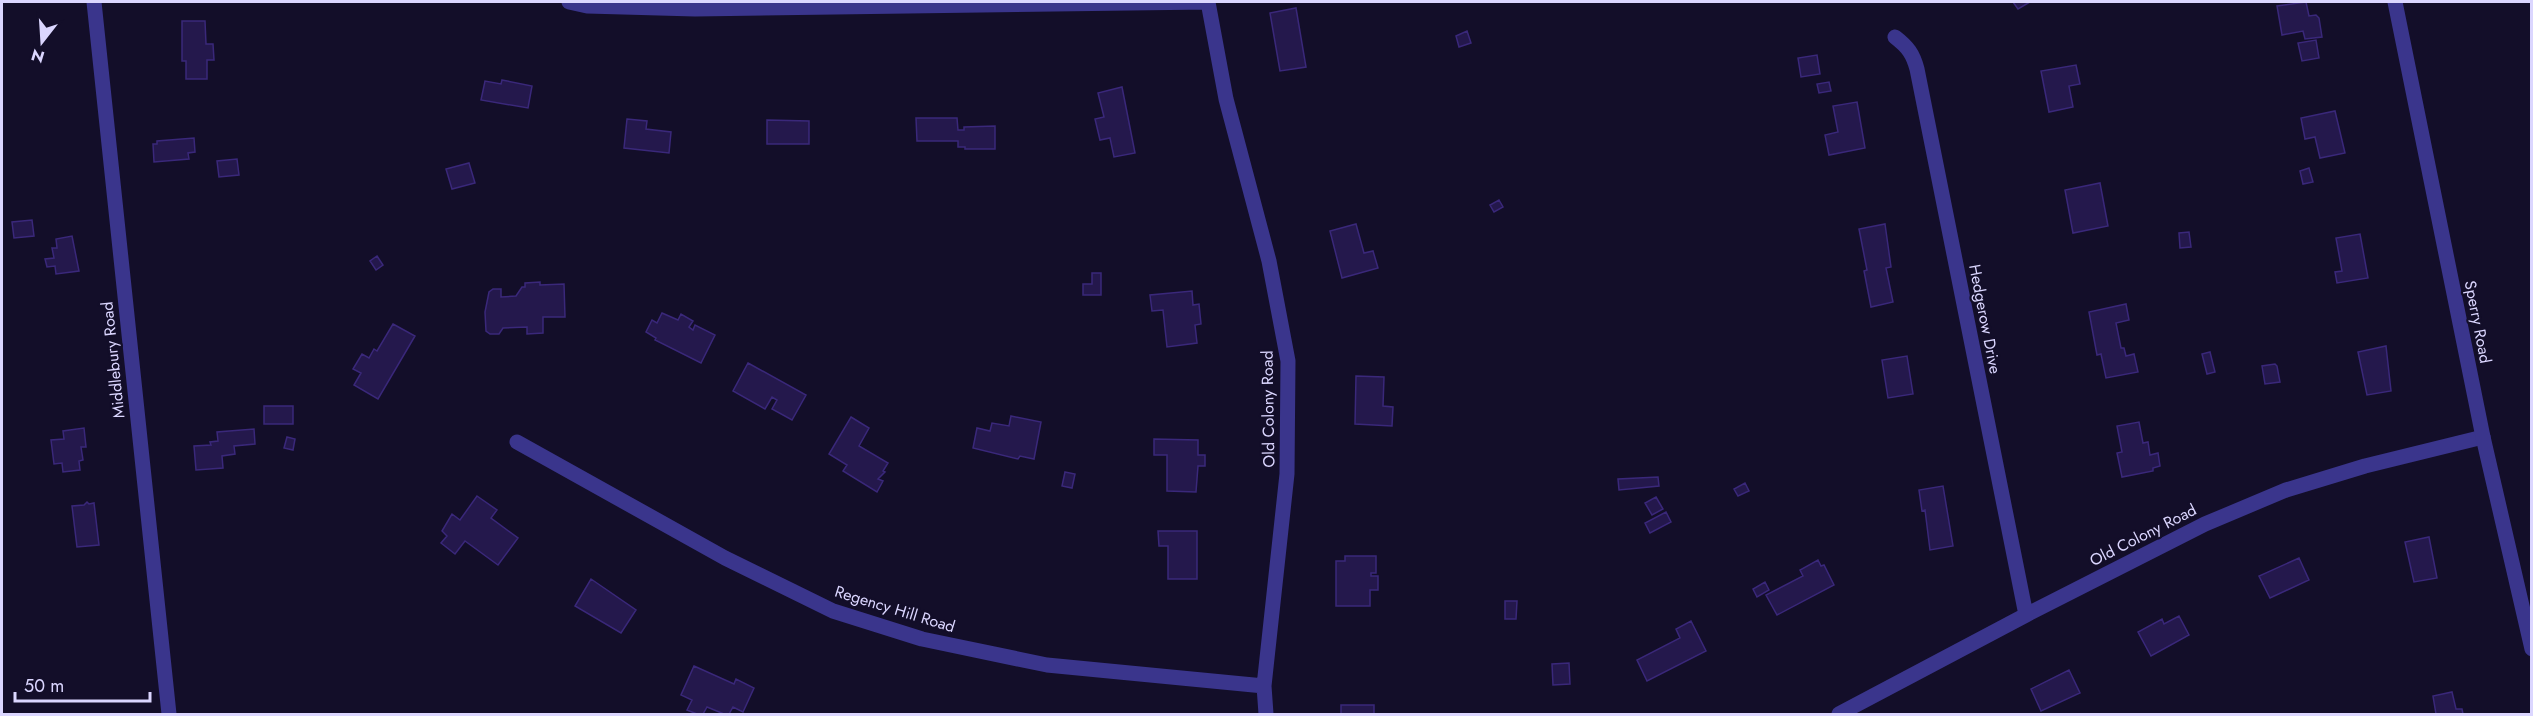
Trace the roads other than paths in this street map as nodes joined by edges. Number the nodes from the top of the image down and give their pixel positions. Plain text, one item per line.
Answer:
1 (94, 2) edge
2 (569, 2) edge
3 (1208, 2) edge
4 (2395, 2) edge
5 (1895, 38) dead end
6 (2483, 437) junction
7 (517, 442) dead end
8 (2026, 615) junction
9 (2532, 649) edge
10 (1264, 686) junction
11 (169, 714) edge
12 (1266, 714) edge
13 (1839, 714) edge

1 - 11 street, Middlebury Road
2 - 3 street
3 - 10 street, Old Colony Road
4 - 6 street, Sperry Road
5 - 8 street, Hedgerow Drive
6 - 8 street, Old Colony Road
6 - 9 street, Sperry Road
7 - 10 street, Regency Hill Road
8 - 13 street, Old Colony Road
10 - 12 street, Old Colony Road

